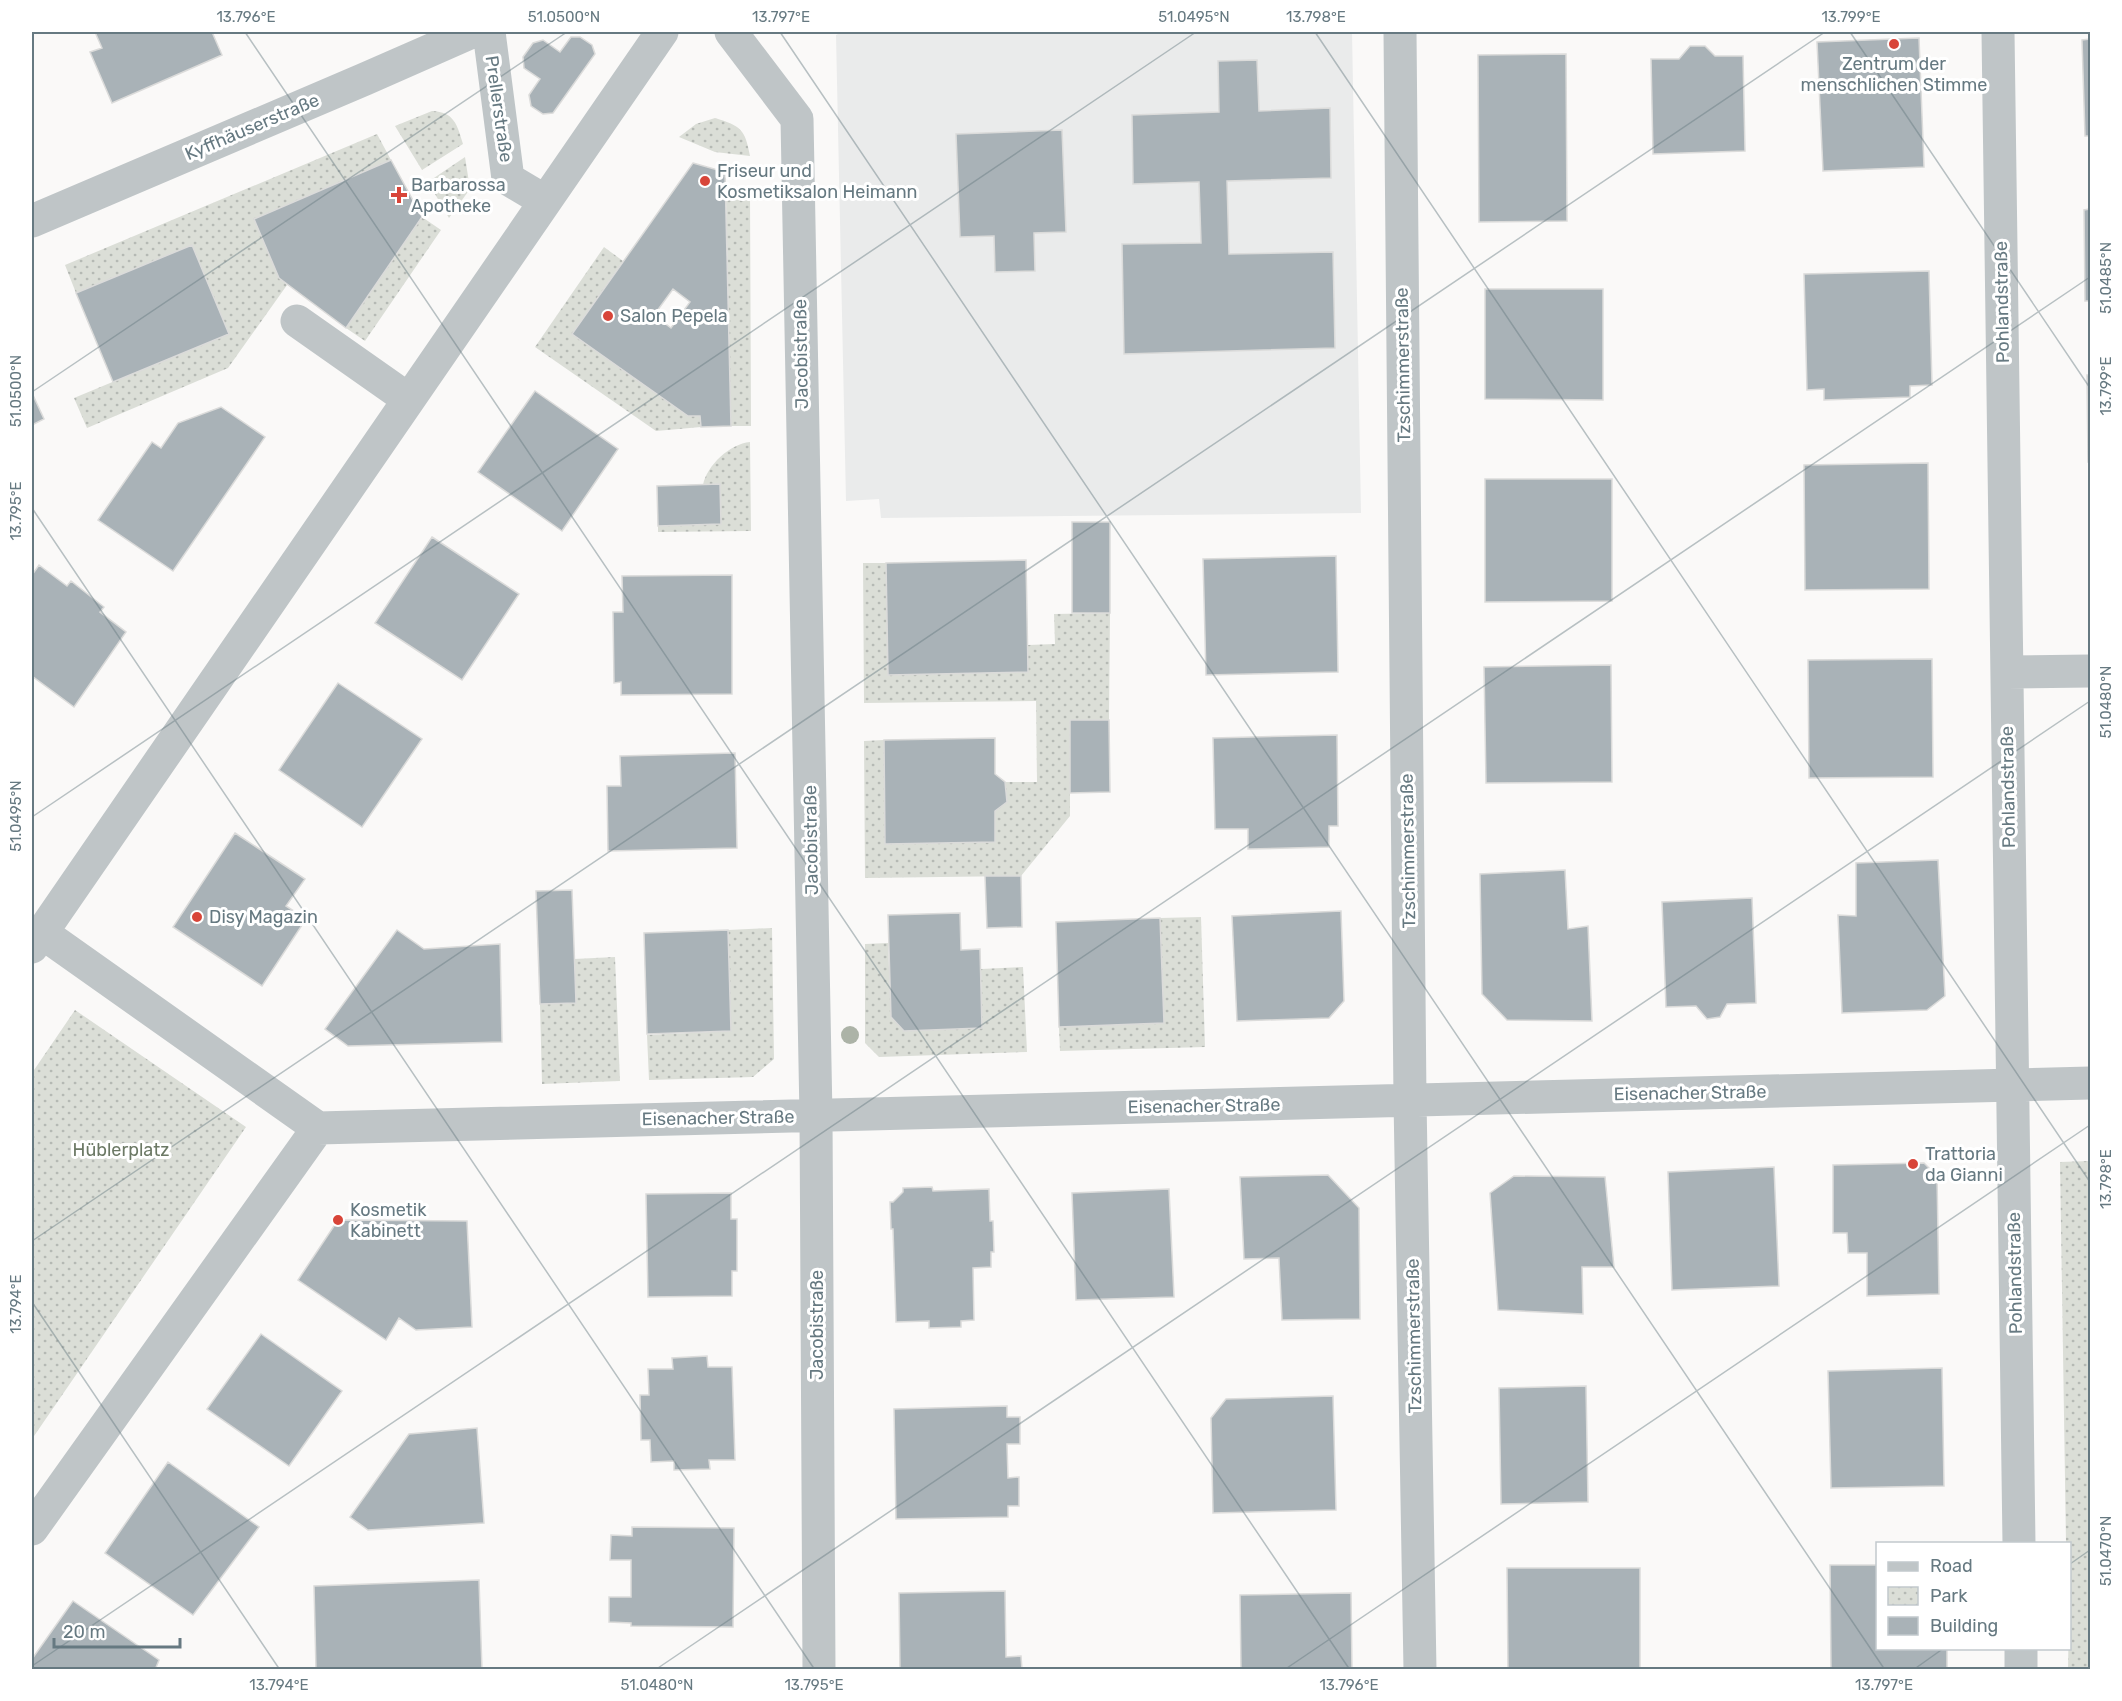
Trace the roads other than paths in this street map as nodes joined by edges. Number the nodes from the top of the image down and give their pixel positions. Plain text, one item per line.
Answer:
1 (472, 32) edge
2 (489, 32) edge
3 (662, 32) edge
4 (731, 32) edge
5 (1400, 32) edge
6 (1998, 32) edge
7 (545, 201) junction
8 (32, 221) edge
9 (297, 321) dead end
10 (408, 399) junction
11 (2091, 671) edge
12 (2007, 672) junction
13 (36, 940) edge
14 (2091, 1083) edge
15 (2012, 1085) junction
16 (1410, 1100) junction
17 (816, 1116) junction
18 (318, 1128) junction
19 (32, 1530) edge
20 (2019, 1542) edge
21 (2021, 1650) edge
22 (819, 1670) edge
23 (1420, 1670) edge
24 (2021, 1670) edge

1 - 8 street, Kyffhäuserstraße
2 - 7 street, Prellerstraße
3 - 7 street
4 - 17 street, Jacobistraße
5 - 16 street, Tzschimmerstraße
6 - 12 street, Pohlandstraße
7 - 10 street
9 - 10 street
10 - 13 street
11 - 12 street
12 - 15 street, Pohlandstraße
13 - 18 street
14 - 15 street, Eisenacher Straße
15 - 16 street, Eisenacher Straße
15 - 20 street, Pohlandstraße
16 - 17 street, Eisenacher Straße
16 - 23 street, Tzschimmerstraße
17 - 18 street, Eisenacher Straße
17 - 22 street, Jacobistraße
18 - 19 street
21 - 24 street

